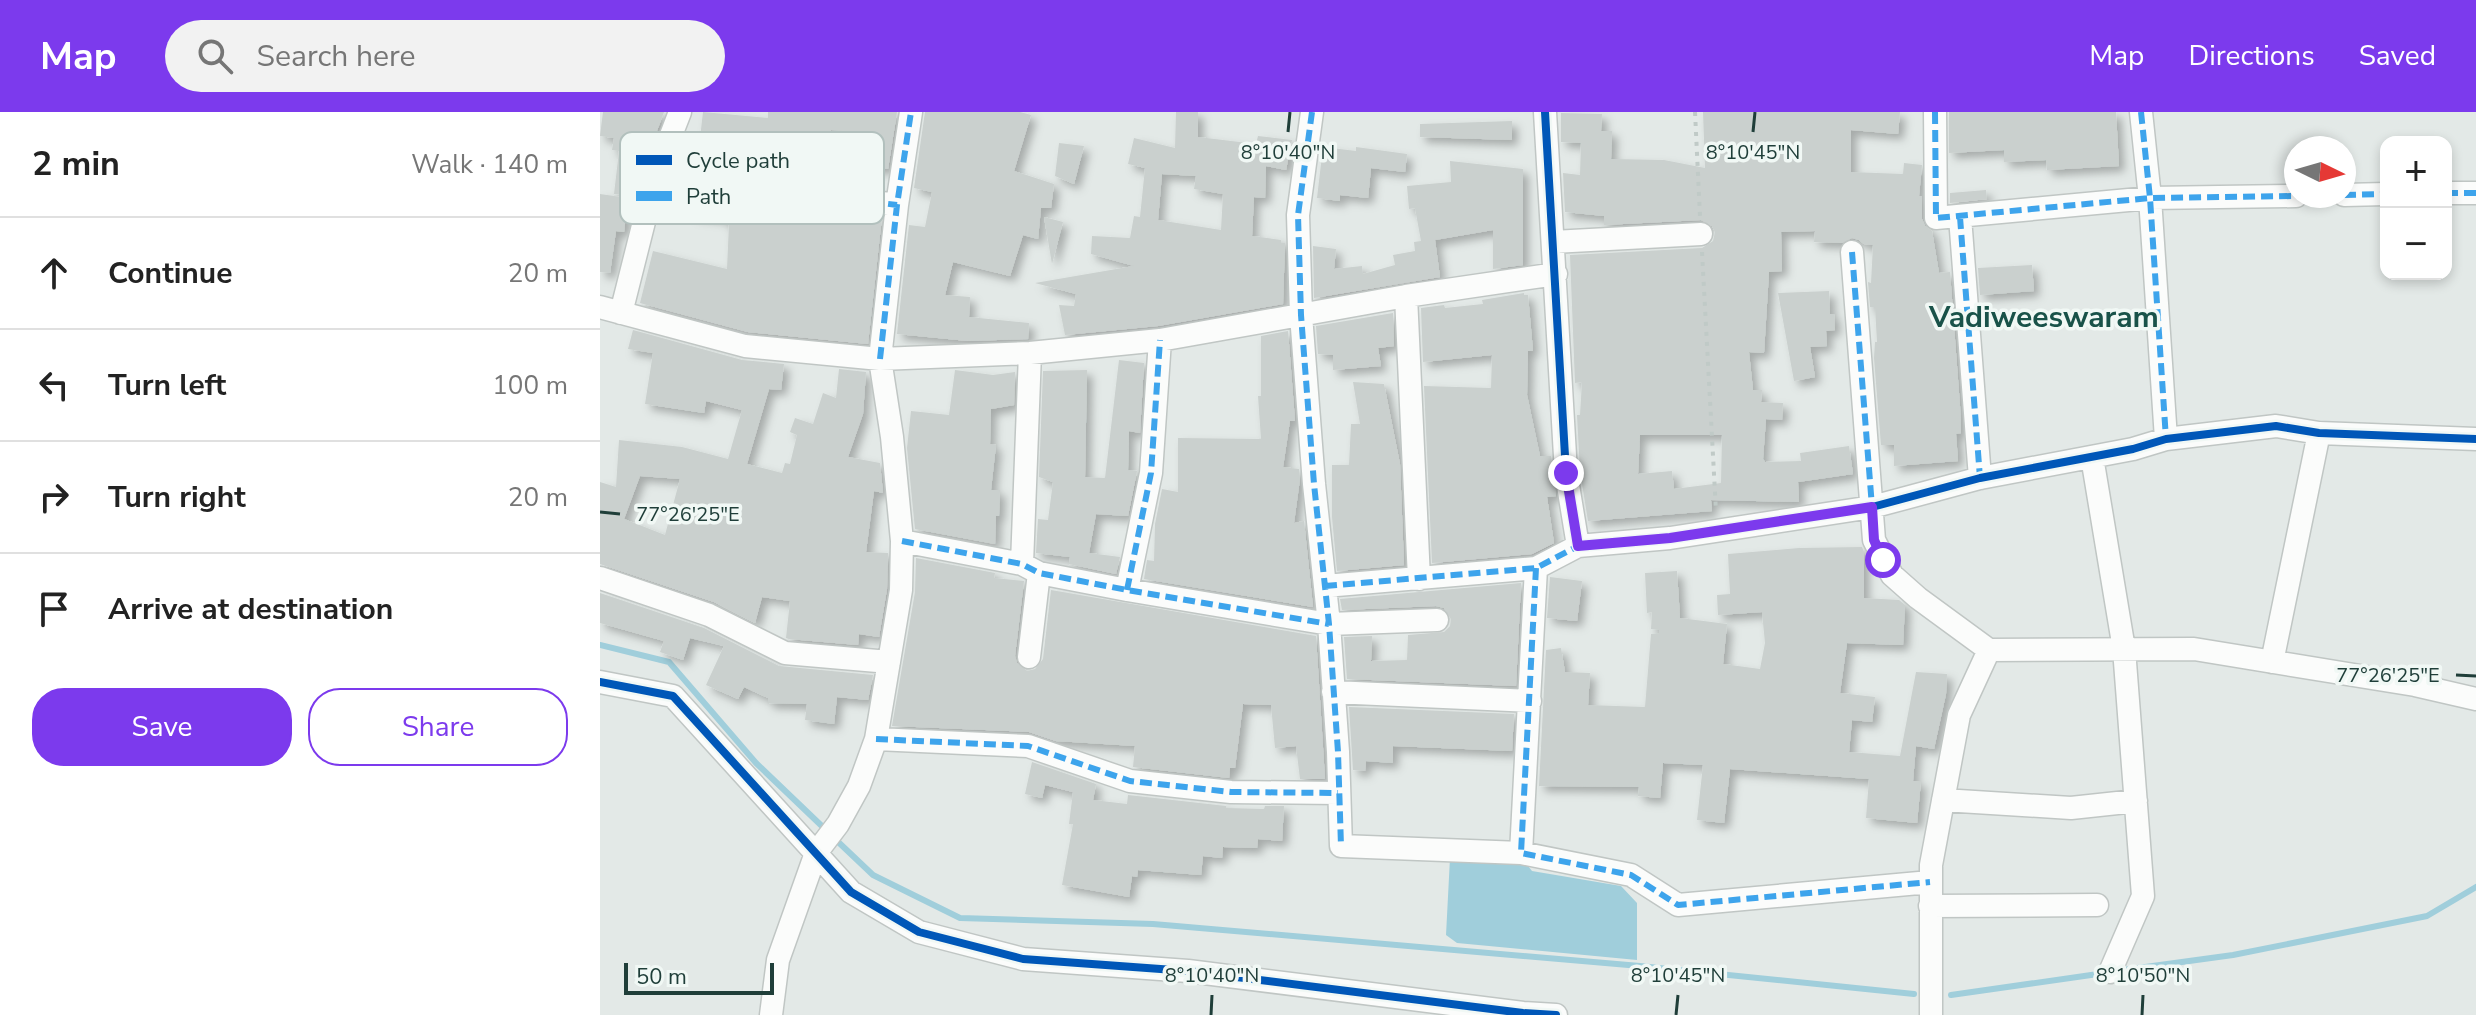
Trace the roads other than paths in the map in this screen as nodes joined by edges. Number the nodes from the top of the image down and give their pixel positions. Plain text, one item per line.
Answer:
1 (680, 112) edge
2 (911, 112) edge
3 (1312, 112) edge
4 (1545, 112) edge
5 (1935, 112) edge
6 (2141, 112) edge
7 (672, 132) edge
8 (2452, 193) edge
9 (2476, 193) edge
10 (2380, 194) edge
11 (2356, 195) edge
12 (2284, 196) edge
13 (2150, 198) junction
14 (884, 203) edge
15 (897, 205) junction
16 (1960, 217) junction
17 (639, 224) edge
18 (1701, 234) road end
19 (1553, 242) junction
20 (1852, 252) dead end
21 (1556, 274) junction
22 (1406, 296) junction
23 (610, 310) edge
24 (1301, 315) junction
25 (1160, 340) junction
26 (1030, 353) junction
27 (880, 359) junction
28 (2319, 433) junction
29 (2166, 439) junction
30 (2476, 439) edge
31 (2092, 457) junction
32 (1980, 478) junction
33 (1872, 507) junction
34 (902, 541) junction
35 (1578, 546) junction
36 (1030, 568) junction
37 (1536, 568) junction
38 (600, 578) edge
39 (1419, 579) junction
40 (1325, 586) junction
41 (1127, 590) junction
42 (1437, 620) dead end
43 (1329, 624) junction
44 (2124, 649) junction
45 (1989, 650) junction
46 (1029, 657) dead end
47 (889, 662) junction
48 (2272, 662) junction
49 (600, 682) edge
50 (1333, 692) junction
51 (2476, 699) edge
52 (1530, 701) junction
53 (876, 739) junction
54 (1338, 793) junction
55 (1943, 800) junction
56 (2136, 801) junction
57 (827, 839) junction
58 (1521, 853) junction
59 (1930, 882) junction
60 (2097, 905) dead end
61 (1930, 906) junction
62 (2110, 972) dead end
63 (771, 1015) edge
64 (1556, 1015) edge
65 (1931, 1015) edge

1 - 7 street
2 - 15 street
3 - 24 street
4 - 19 street
5 - 16 street
6 - 13 street
8 - 9 street
10 - 11 street
12 - 13 street
13 - 16 street
13 - 29 street
14 - 15 street
15 - 27 street
16 - 32 street
17 - 23 street
18 - 19 street
19 - 21 street
20 - 33 street
21 - 22 street
21 - 35 street
22 - 24 street
22 - 39 street
23 - 27 street
24 - 25 street
24 - 40 street
25 - 26 street
25 - 41 street
26 - 27 street
26 - 36 street
27 - 34 street
28 - 29 street
28 - 30 street
28 - 48 street
29 - 31 street
31 - 32 street
31 - 44 street
32 - 33 street
33 - 35 street
33 - 45 street
34 - 36 street
34 - 47 street
35 - 37 street
36 - 41 street
36 - 46 street
37 - 39 street
37 - 52 street
38 - 47 street
39 - 40 street
40 - 43 street
41 - 43 street
42 - 43 street
43 - 50 street
44 - 45 street
44 - 48 street
44 - 56 street
45 - 55 street
47 - 53 street
48 - 51 street
49 - 57 street
50 - 52 street
50 - 54 street
52 - 58 street
53 - 54 street
53 - 57 street
54 - 58 street
55 - 56 street
55 - 59 street
56 - 62 street
57 - 63 street
57 - 64 street
58 - 59 street
59 - 61 street
60 - 61 street
61 - 65 street

